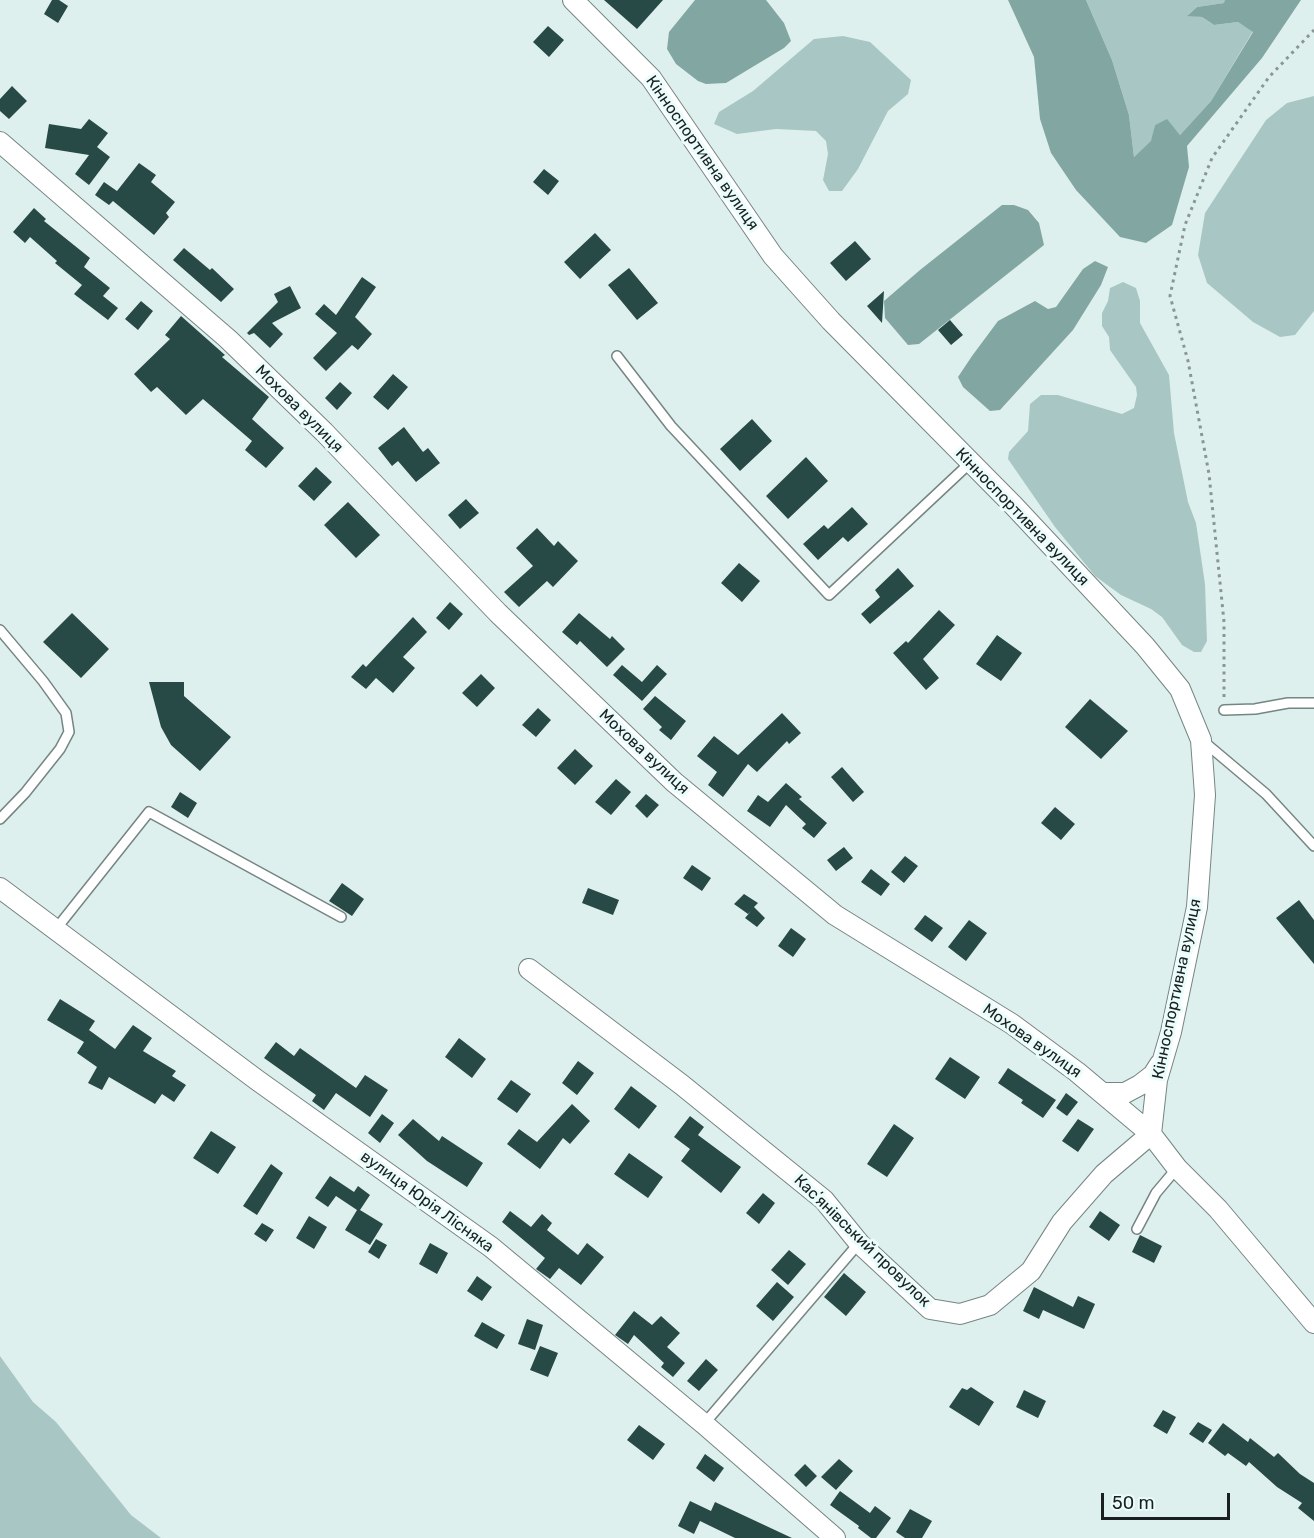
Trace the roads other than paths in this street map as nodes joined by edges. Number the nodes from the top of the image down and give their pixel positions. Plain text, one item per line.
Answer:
1 (573, 0) edge
2 (0, 142) edge
3 (616, 356) dead end
4 (970, 462) junction
5 (0, 630) edge
6 (1314, 703) edge
7 (1224, 710) road end
8 (1201, 740) junction
9 (0, 819) edge
10 (1314, 846) edge
11 (0, 888) edge
12 (341, 917) dead end
13 (56, 929) junction
14 (529, 969) dead end
15 (1162, 1062) junction
16 (1103, 1093) junction
17 (1152, 1134) junction
18 (1177, 1168) junction
19 (1137, 1229) dead end
20 (859, 1243) junction
21 (1314, 1323) edge
22 (704, 1424) junction
23 (835, 1538) edge

1 - 4 street, Кінноспортивна вулиця
2 - 16 street, Мохова вулиця
3 - 4 lane
4 - 8 street, Кінноспортивна вулиця
5 - 9 lane
6 - 7 lane
8 - 10 lane
8 - 15 street, Кінноспортивна вулиця
11 - 13 street, вулиця Юрія Лісняка
12 - 13 lane
13 - 22 street, вулиця Юрія Лісняка
14 - 20 street, Касʼянівський провулок
15 - 16 street
15 - 17 street, Кінноспортивна вулиця
16 - 17 street, Мохова вулиця
17 - 18 street, Мохова вулиця
17 - 20 street, Касʼянівський провулок
18 - 19 lane
18 - 21 street, Мохова вулиця
20 - 22 lane
22 - 23 street, вулиця Юрія Лісняка

